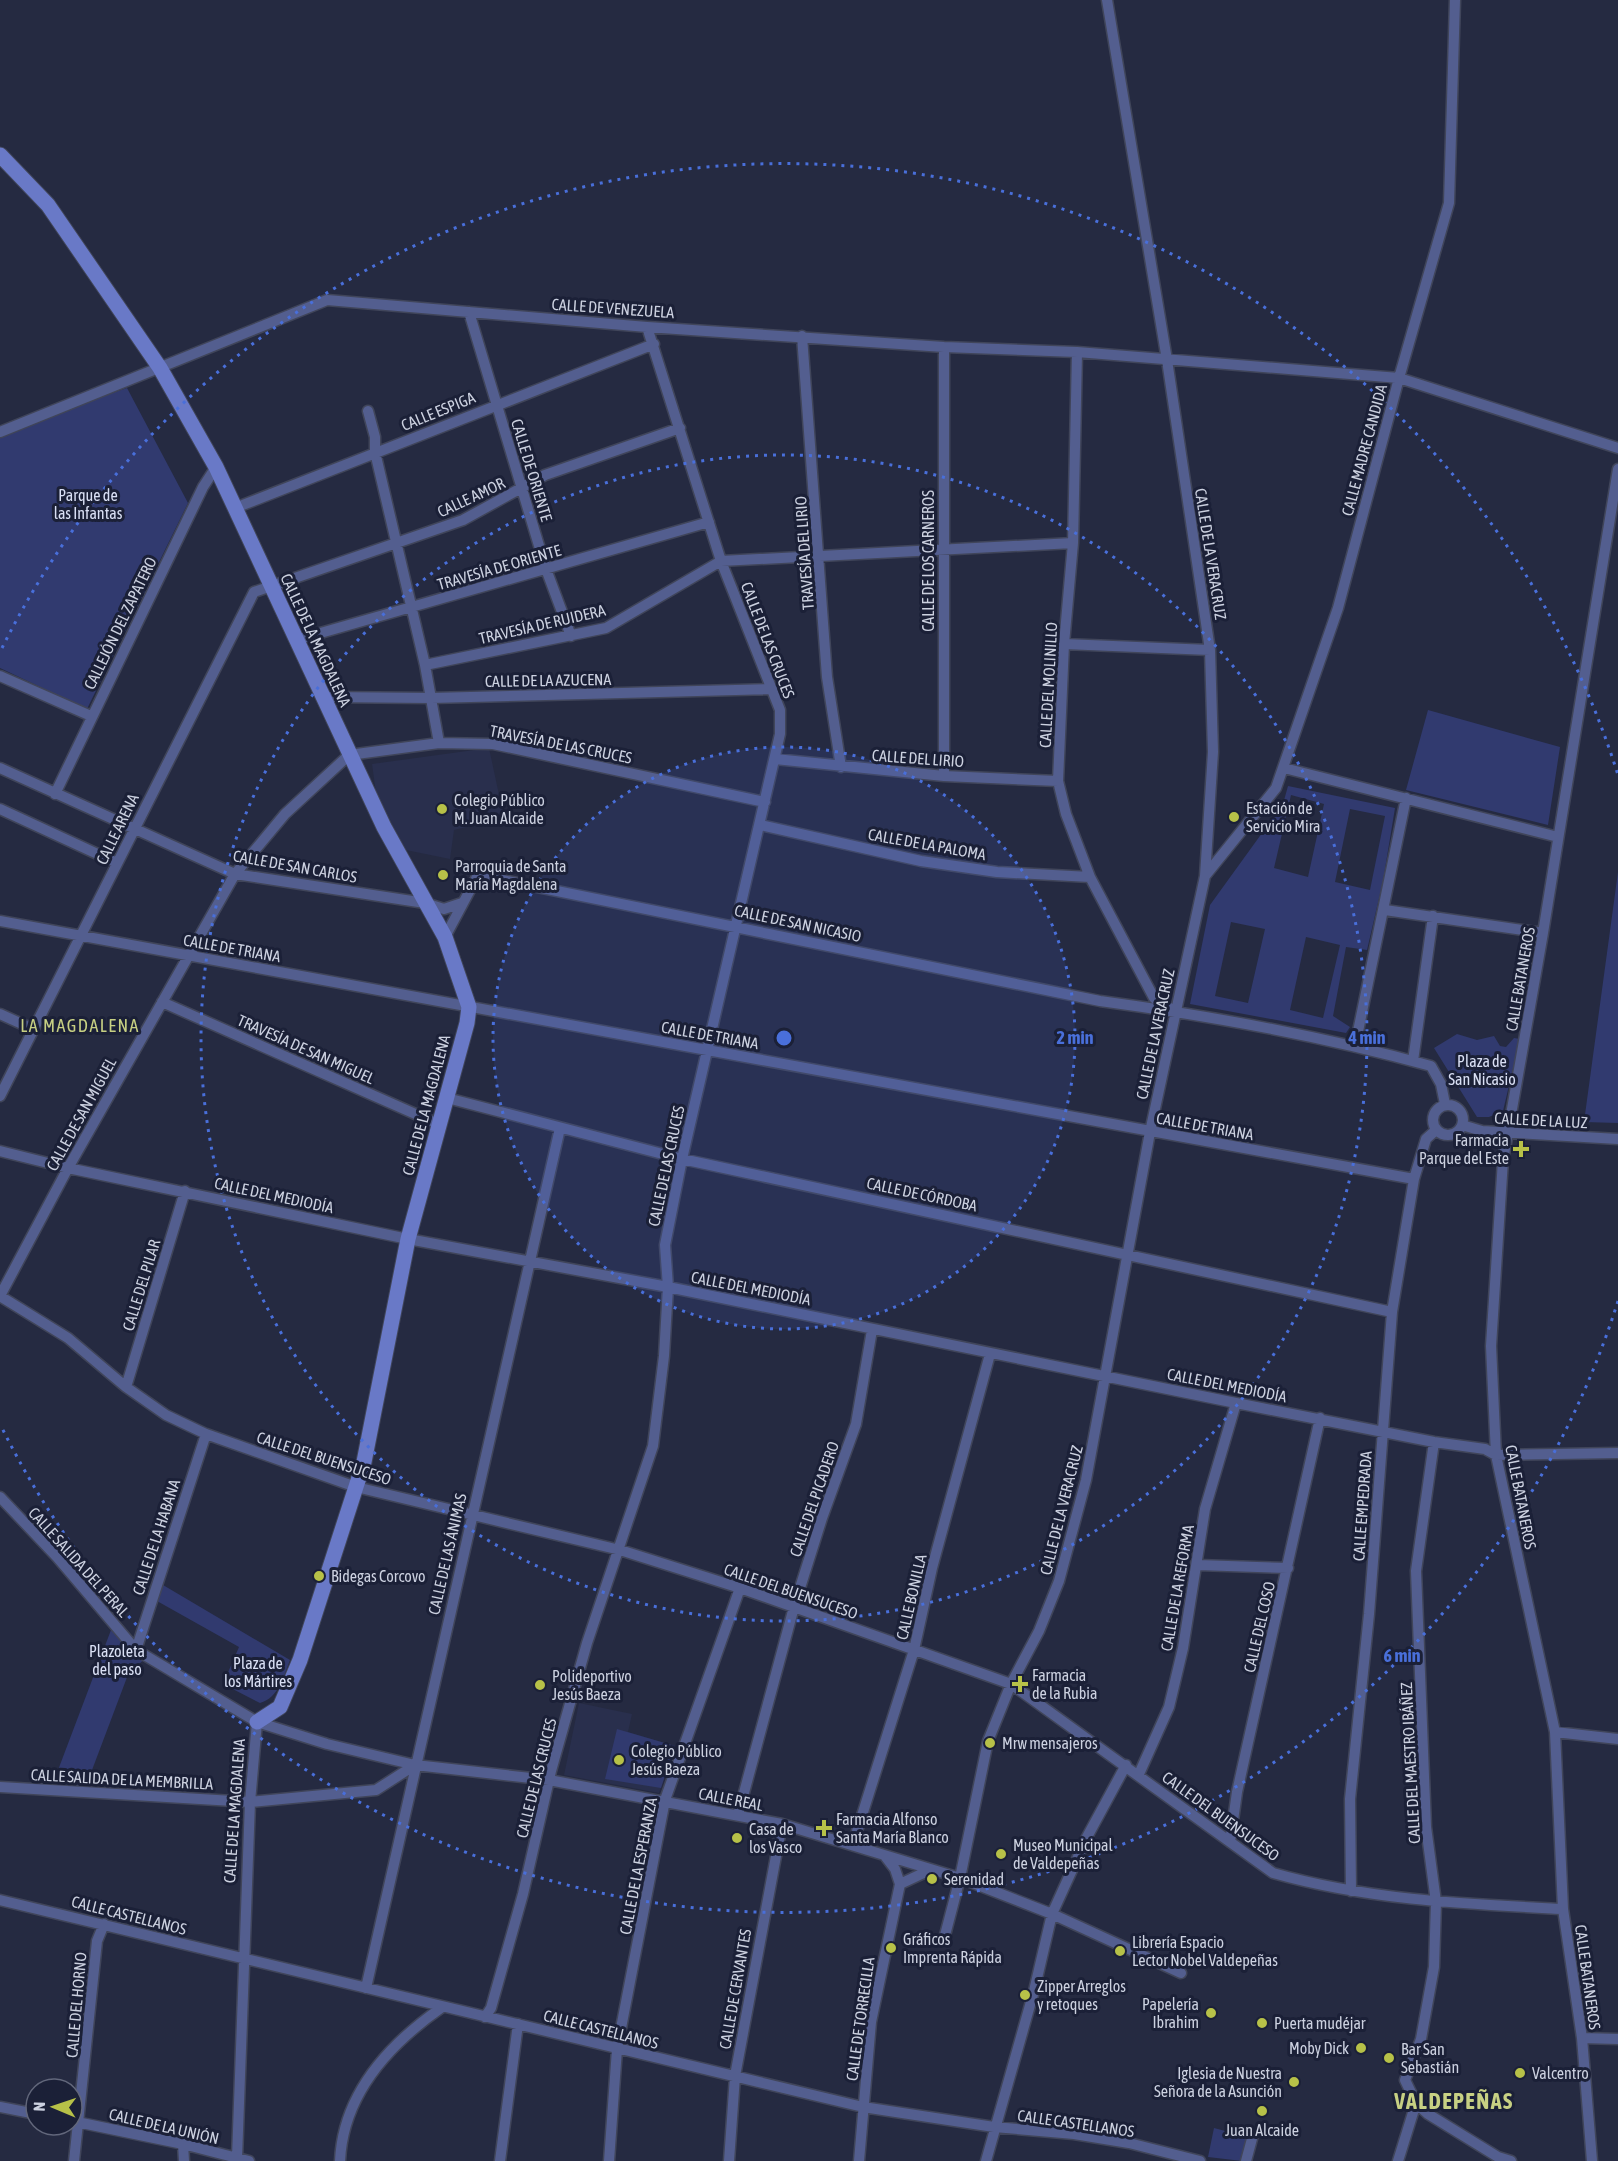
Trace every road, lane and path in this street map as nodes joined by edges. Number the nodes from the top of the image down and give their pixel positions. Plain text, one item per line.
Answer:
1 (1107, 0) edge
2 (1455, 0) edge
3 (0, 155) edge
4 (469, 312) junction
5 (647, 327) junction
6 (802, 336) junction
7 (654, 344) junction
8 (944, 347) junction
9 (1077, 352) junction
10 (1167, 360) junction
11 (160, 368) junction
12 (1399, 378) junction
13 (496, 404) junction
14 (368, 411) dead end
15 (680, 428) junction
16 (0, 432) edge
17 (1618, 448) edge
18 (375, 452) junction
19 (216, 467) junction
20 (1618, 469) edge
21 (524, 488) junction
22 (235, 508) junction
23 (709, 522) junction
24 (396, 543) junction
25 (1072, 543) junction
26 (943, 549) junction
27 (820, 555) junction
28 (722, 561) junction
29 (546, 568) junction
30 (271, 586) junction
31 (412, 609) junction
32 (571, 636) junction
33 (296, 640) junction
34 (1064, 644) junction
35 (1210, 650) junction
36 (425, 665) junction
37 (0, 676) edge
38 (772, 689) junction
39 (324, 697) junction
40 (431, 698) junction
41 (91, 716) junction
42 (439, 743) junction
43 (349, 755) junction
44 (775, 759) junction
45 (841, 767) junction
46 (0, 768) edge
47 (1284, 768) junction
48 (944, 776) junction
49 (1058, 781) junction
50 (55, 794) junction
51 (1406, 798) junction
52 (765, 802) junction
53 (0, 809) edge
54 (760, 825) junction
55 (133, 830) junction
56 (1558, 837) junction
57 (117, 863) junction
58 (235, 874) junction
59 (1204, 876) junction
60 (1090, 877) junction
61 (425, 903) junction
62 (462, 903) junction
63 (1385, 910) junction
64 (1433, 916) junction
65 (0, 921) edge
66 (736, 925) junction
67 (1543, 933) junction
68 (82, 936) junction
69 (445, 937) junction
70 (187, 956) junction
71 (162, 1002) junction
72 (469, 1007) junction
73 (1174, 1011) junction
74 (0, 1014) edge
75 (33, 1029) junction
76 (1355, 1046) junction
77 (707, 1050) junction
78 (1413, 1061) junction
79 (0, 1096) edge
80 (447, 1098) junction
81 (1445, 1104) junction
82 (438, 1124) junction
83 (1462, 1125) junction
84 (560, 1128) junction
85 (1436, 1130) junction
86 (1150, 1132) junction
87 (1507, 1133) junction
88 (1618, 1140) edge
89 (0, 1151) edge
90 (682, 1159) junction
91 (68, 1168) junction
92 (1414, 1179) junction
93 (185, 1191) junction
94 (408, 1239) junction
95 (1127, 1253) junction
96 (529, 1261) junction
97 (668, 1287) junction
98 (0, 1296) edge
99 (1392, 1312) junction
100 (872, 1330) junction
101 (990, 1354) junction
102 (1107, 1376) junction
103 (126, 1387) junction
104 (1236, 1403) junction
105 (1320, 1419) junction
106 (1382, 1432) junction
107 (206, 1434) junction
108 (1434, 1442) junction
109 (1618, 1453) edge
110 (1496, 1455) junction
111 (356, 1488) junction
112 (1, 1501) edge
113 (470, 1516) junction
114 (620, 1550) junction
115 (1198, 1565) junction
116 (1288, 1568) junction
117 (740, 1588) junction
118 (794, 1608) junction
119 (136, 1650) junction
120 (914, 1650) junction
121 (1011, 1684) junction
122 (257, 1722) junction
123 (1555, 1732) junction
124 (1618, 1739) edge
125 (1126, 1765) junction
126 (415, 1766) junction
127 (1139, 1774) junction
128 (549, 1780) junction
129 (0, 1787) edge
130 (665, 1800) junction
131 (250, 1802) junction
132 (738, 1815) junction
133 (782, 1824) junction
134 (1230, 1842) junction
135 (853, 1844) junction
136 (885, 1856) junction
137 (930, 1870) junction
138 (960, 1878) junction
139 (900, 1884) junction
140 (1351, 1892) junction
141 (0, 1900) edge
142 (1436, 1902) junction
143 (1563, 1909) junction
144 (1052, 1914) junction
145 (104, 1924) junction
146 (944, 1939) dead end
147 (244, 1959) junction
148 (1181, 1973) dead end
149 (366, 1988) junction
150 (441, 2008) junction
151 (484, 2017) junction
152 (518, 2024) junction
153 (1582, 2038) junction
154 (1618, 2039) edge
155 (617, 2049) junction
156 (735, 2076) junction
157 (80, 2077) edge
158 (1416, 2103) junction
159 (0, 2107) edge
160 (863, 2107) junction
161 (24, 2112) edge
162 (84, 2124) edge
163 (994, 2127) junction
164 (1253, 2135) dead end
165 (75, 2137) edge
166 (183, 2144) junction
167 (237, 2158) junction
168 (1398, 2160) edge
169 (74, 2161) edge
170 (184, 2161) edge
171 (249, 2161) edge
172 (340, 2161) edge
173 (500, 2161) edge
174 (609, 2161) edge
175 (729, 2161) edge
176 (859, 2161) edge
177 (986, 2161) edge
178 (1200, 2161) edge
179 (1246, 2161) edge
180 (1511, 2161) edge
181 (1592, 2161) edge

1 - 10 street, CALLE DE LA VERACRUZ
2 - 12 street, CALLE MADRE CANDIDA
3 - 11 street, CALLE DE LA MAGDALENA
4 - 5 street, CALLE DE VENEZUELA
4 - 11 street, CALLE DE VENEZUELA
4 - 13 street, CALLE DE ORIENTE
5 - 6 street, CALLE DE VENEZUELA
5 - 7 street, CALLE DE LAS CRUCES
6 - 8 street, CALLE DE VENEZUELA
6 - 27 street, TRAVESÍA DEL LIRIO
7 - 13 street, CALLE ESPIGA
7 - 15 street, CALLE DE LAS CRUCES
8 - 9 street, CALLE DE VENEZUELA
8 - 26 street, CALLE DE LOS CARNEROS
9 - 10 street, CALLE DE VENEZUELA
9 - 25 street, CALLE DEL MOLINILLO
10 - 12 street, CALLE DE VENEZUELA
10 - 35 street, CALLE DE LA VERACRUZ
11 - 16 street, CALLE DE VENEZUELA
11 - 19 street, CALLE DE LA MAGDALENA
12 - 17 street, CALLE DE VENEZUELA
12 - 47 street, CALLE MADRE CANDIDA
13 - 18 street, CALLE ESPIGA
13 - 21 street, CALLE DE ORIENTE
14 - 18 street
15 - 21 street, CALLE AMOR
15 - 23 street, CALLE DE LAS CRUCES
18 - 22 street, CALLE ESPIGA
18 - 24 street
19 - 22 street, CALLE DE LA MAGDALENA
19 - 41 street, CALLEJÓN DEL ZAPATERO
20 - 56 street, CALLE BATANEROS
21 - 24 street, CALLE AMOR
21 - 29 street, CALLE DE ORIENTE
22 - 30 street, CALLE DE LA MAGDALENA
23 - 28 street, CALLE DE LAS CRUCES
23 - 29 street, TRAVESÍA DE ORIENTE
24 - 30 street, CALLE AMOR
24 - 31 street
25 - 26 street
25 - 34 street, CALLE DEL MOLINILLO
26 - 27 street
26 - 48 street, CALLE DE LOS CARNEROS
27 - 28 street
27 - 45 street, TRAVESÍA DEL LIRIO
28 - 32 street, TRAVESÍA DE RUIDERA
28 - 38 street, CALLE DE LAS CRUCES
29 - 31 street, TRAVESÍA DE ORIENTE
29 - 32 street, CALLE DE ORIENTE
30 - 33 street, CALLE DE LA MAGDALENA
30 - 55 street, CALLE ARENA
31 - 33 street, TRAVESÍA DE ORIENTE
31 - 36 street
32 - 36 street, TRAVESÍA DE RUIDERA
33 - 39 street, CALLE DE LA MAGDALENA
34 - 35 street
34 - 49 street, CALLE DEL MOLINILLO
35 - 59 street, CALLE DE LA VERACRUZ
36 - 40 street
37 - 41 street
38 - 40 street, CALLE DE LA AZUCENA
38 - 44 street, CALLE DE LAS CRUCES
39 - 40 street, CALLE DE LA AZUCENA
39 - 43 street, CALLE DE LA MAGDALENA
40 - 42 street
41 - 50 street, CALLEJÓN DEL ZAPATERO
42 - 43 street, TRAVESÍA DE LAS CRUCES
42 - 52 street, TRAVESÍA DE LAS CRUCES
43 - 58 street, CALLE DE SAN MIGUEL
43 - 61 street, CALLE DE LA MAGDALENA
44 - 45 street, CALLE DEL LIRIO
44 - 52 street, CALLE DE LAS CRUCES
45 - 48 street, CALLE DEL LIRIO
46 - 50 street, CALLE DE SAN CARLOS
47 - 51 street
47 - 59 street, CALLE MADRE CANDIDA
48 - 49 street, CALLE DEL LIRIO
49 - 60 street, CALLE DEL MOLINILLO
50 - 55 street, CALLE DE SAN CARLOS
51 - 56 street
51 - 63 street
52 - 54 street, CALLE DE LAS CRUCES
53 - 57 street
54 - 60 street, CALLE DE LA PALOMA
54 - 66 street, CALLE DE LAS CRUCES
55 - 57 street, CALLE ARENA
55 - 58 street, CALLE DE SAN CARLOS
56 - 67 street, CALLE BATANEROS
57 - 68 street, CALLE ARENA
58 - 61 street, CALLE DE SAN CARLOS
58 - 70 street, CALLE DE SAN MIGUEL
59 - 73 street, CALLE DE LA VERACRUZ
60 - 73 street, CALLE DEL MOLINILLO
61 - 62 street, CALLE DE SAN CARLOS
61 - 69 street, CALLE DE LA MAGDALENA
62 - 66 street, CALLE DE SAN NICASIO
62 - 69 street
63 - 64 street
63 - 76 street
64 - 67 street
64 - 78 street
65 - 68 street, CALLE DE TRIANA
66 - 73 street, CALLE DE SAN NICASIO
66 - 77 street, CALLE DE LAS CRUCES
67 - 87 street, CALLE BATANEROS
68 - 70 street, CALLE DE TRIANA
68 - 75 street, CALLE ARENA
69 - 72 street, CALLE DE LA MAGDALENA
70 - 71 street, CALLE DE SAN MIGUEL
70 - 72 street, CALLE DE TRIANA
71 - 82 street, TRAVESÍA DE SAN MIGUEL
71 - 91 street, CALLE DE SAN MIGUEL
72 - 77 street, CALLE DE TRIANA
72 - 80 street, CALLE DE LA MAGDALENA
73 - 76 street
73 - 86 street, CALLE DE LA VERACRUZ
74 - 75 street
75 - 79 street, CALLE ARENA
76 - 78 street
77 - 86 street, CALLE DE TRIANA
77 - 90 street, CALLE DE LAS CRUCES
78 - 81 street
80 - 82 street, CALLE DE LA MAGDALENA
80 - 84 street, CALLE DE CÓRDOBA
81 - 83 street
81 - 85 street
82 - 94 street, CALLE DE LA MAGDALENA
83 - 85 street
83 - 87 street, CALLE DE LA LUZ
84 - 90 street, CALLE DE CÓRDOBA
84 - 96 street, CALLE DE LAS ÁNIMAS
85 - 92 street, CALLE EMPEDRADA
86 - 92 street, CALLE DE TRIANA
86 - 95 street, CALLE DE LA VERACRUZ
87 - 88 street, CALLE DE LA LUZ
87 - 110 street, CALLE BATANEROS
89 - 91 street, CALLE DEL MEDIODÍA
90 - 95 street, CALLE DE CÓRDOBA
90 - 97 street, CALLE DE LAS CRUCES
91 - 93 street, CALLE DEL MEDIODÍA
91 - 98 street, CALLE DE SAN MIGUEL
92 - 99 street, CALLE EMPEDRADA
93 - 94 street, CALLE DEL MEDIODÍA
93 - 103 street, CALLE DEL PILAR
94 - 96 street, CALLE DEL MEDIODÍA
94 - 111 street, CALLE DE LA MAGDALENA
95 - 99 street, CALLE DE CÓRDOBA
95 - 102 street, CALLE DE LA VERACRUZ
96 - 97 street, CALLE DEL MEDIODÍA
96 - 113 street, CALLE DE LAS ÁNIMAS
97 - 100 street, CALLE DEL MEDIODÍA
97 - 114 street, CALLE DE LAS CRUCES
98 - 103 street, CALLE DEL BUENSUCESO
99 - 106 street, CALLE EMPEDRADA
100 - 101 street, CALLE DEL MEDIODÍA
100 - 118 street, CALLE DEL PICADERO
101 - 102 street, CALLE DEL MEDIODÍA
101 - 120 street, CALLE BONILLA
102 - 104 street, CALLE DEL MEDIODÍA
102 - 121 street, CALLE DE LA VERACRUZ
103 - 107 street, CALLE DEL BUENSUCESO
104 - 105 street, CALLE DEL MEDIODÍA
104 - 115 street, CALLE DE LA REFORMA
105 - 106 street, CALLE DEL MEDIODÍA
105 - 116 street, CALLE DEL COSO
106 - 108 street, CALLE DEL MEDIODÍA
106 - 140 street, CALLE EMPEDRADA
107 - 111 street, CALLE DEL BUENSUCESO
107 - 119 street, CALLE DE LA HABANA
108 - 110 street, CALLE DEL MEDIODÍA
108 - 142 street, CALLE DEL MAESTRO IBÁÑEZ
109 - 110 street, CALLE DEL MEDIODÍA
110 - 123 street, CALLE BATANEROS
111 - 113 street, CALLE DEL BUENSUCESO
111 - 122 street, CALLE DE LA MAGDALENA
112 - 119 street, CALLE SALIDA DEL PERAL
113 - 114 street, CALLE DEL BUENSUCESO
113 - 126 street, CALLE DE LAS ÁNIMAS
114 - 117 street, CALLE DEL BUENSUCESO
114 - 128 street, CALLE DE LAS CRUCES
115 - 116 street
115 - 127 street, CALLE DE LA REFORMA
116 - 134 street, CALLE DEL COSO
117 - 118 street, CALLE DEL BUENSUCESO
117 - 130 street, CALLE DE LA ESPERANZA
118 - 120 street, CALLE DEL BUENSUCESO
118 - 132 street, CALLE DEL PICADERO
119 - 122 street, CALLE SALIDA DEL PERAL
120 - 121 street, CALLE DEL BUENSUCESO
120 - 135 street, CALLE BONILLA
121 - 125 street, CALLE DEL BUENSUCESO
121 - 138 street, CALLE DE LA VERACRUZ
122 - 126 street, CALLE REAL
122 - 131 street, CALLE DE LA MAGDALENA
123 - 124 street
123 - 143 street, CALLE BATANEROS
125 - 127 street, CALLE DEL BUENSUCESO
125 - 144 street
126 - 128 street, CALLE REAL
126 - 131 street, CALLE SALIDA DE LA MEMBRILLA
126 - 149 street, CALLE DE LAS ÁNIMAS
127 - 134 street, CALLE DEL BUENSUCESO
128 - 130 street, CALLE REAL
128 - 151 street, CALLE DE LAS CRUCES
129 - 131 street, CALLE SALIDA DE LA MEMBRILLA
130 - 132 street, CALLE REAL
130 - 155 street, CALLE DE LA ESPERANZA
131 - 147 street, CALLE DE LA MAGDALENA
132 - 133 street, CALLE REAL
133 - 135 street, CALLE REAL
133 - 156 street, CALLE DE CERVANTES
134 - 140 street, CALLE DEL BUENSUCESO
135 - 136 street, CALLE REAL
136 - 137 street, CALLE REAL
136 - 139 street
137 - 138 street, CALLE REAL
137 - 139 street
138 - 144 street, CALLE REAL
138 - 146 street, CALLE DE LA VERACRUZ
139 - 160 street, CALLE DE TORRECILLA
140 - 142 street, CALLE DEL BUENSUCESO
141 - 145 street, CALLE CASTELLANOS
142 - 143 street, CALLE DEL BUENSUCESO
142 - 158 street, CALLE DEL MAESTRO IBÁÑEZ
143 - 153 street, CALLE BATANEROS
144 - 148 street, CALLE REAL
144 - 163 street
145 - 147 street, CALLE CASTELLANOS
145 - 157 street, CALLE DEL HORNO
147 - 149 street, CALLE CASTELLANOS
147 - 167 street, CALLE DE LA MAGDALENA
149 - 150 street, CALLE CASTELLANOS
150 - 151 street, CALLE CASTELLANOS
150 - 172 street
151 - 152 street, CALLE CASTELLANOS
152 - 155 street, CALLE CASTELLANOS
152 - 173 street
153 - 154 street
153 - 181 street, CALLE BATANEROS
155 - 156 street, CALLE CASTELLANOS
155 - 174 street, CALLE DE LA ESPERANZA
156 - 160 street, CALLE CASTELLANOS
156 - 175 street, CALLE DE CERVANTES
158 - 168 street
158 - 180 street
159 - 161 street
160 - 163 street, CALLE CASTELLANOS
160 - 176 street, CALLE DE TORRECILLA
162 - 166 street, CALLE DE LA UNIÓN
163 - 177 street
163 - 178 street, CALLE CASTELLANOS
164 - 179 street
165 - 169 street, CALLE DEL HORNO
166 - 167 street, CALLE DE LA UNIÓN
166 - 170 street
167 - 171 street, CALLE DE LA UNIÓN

